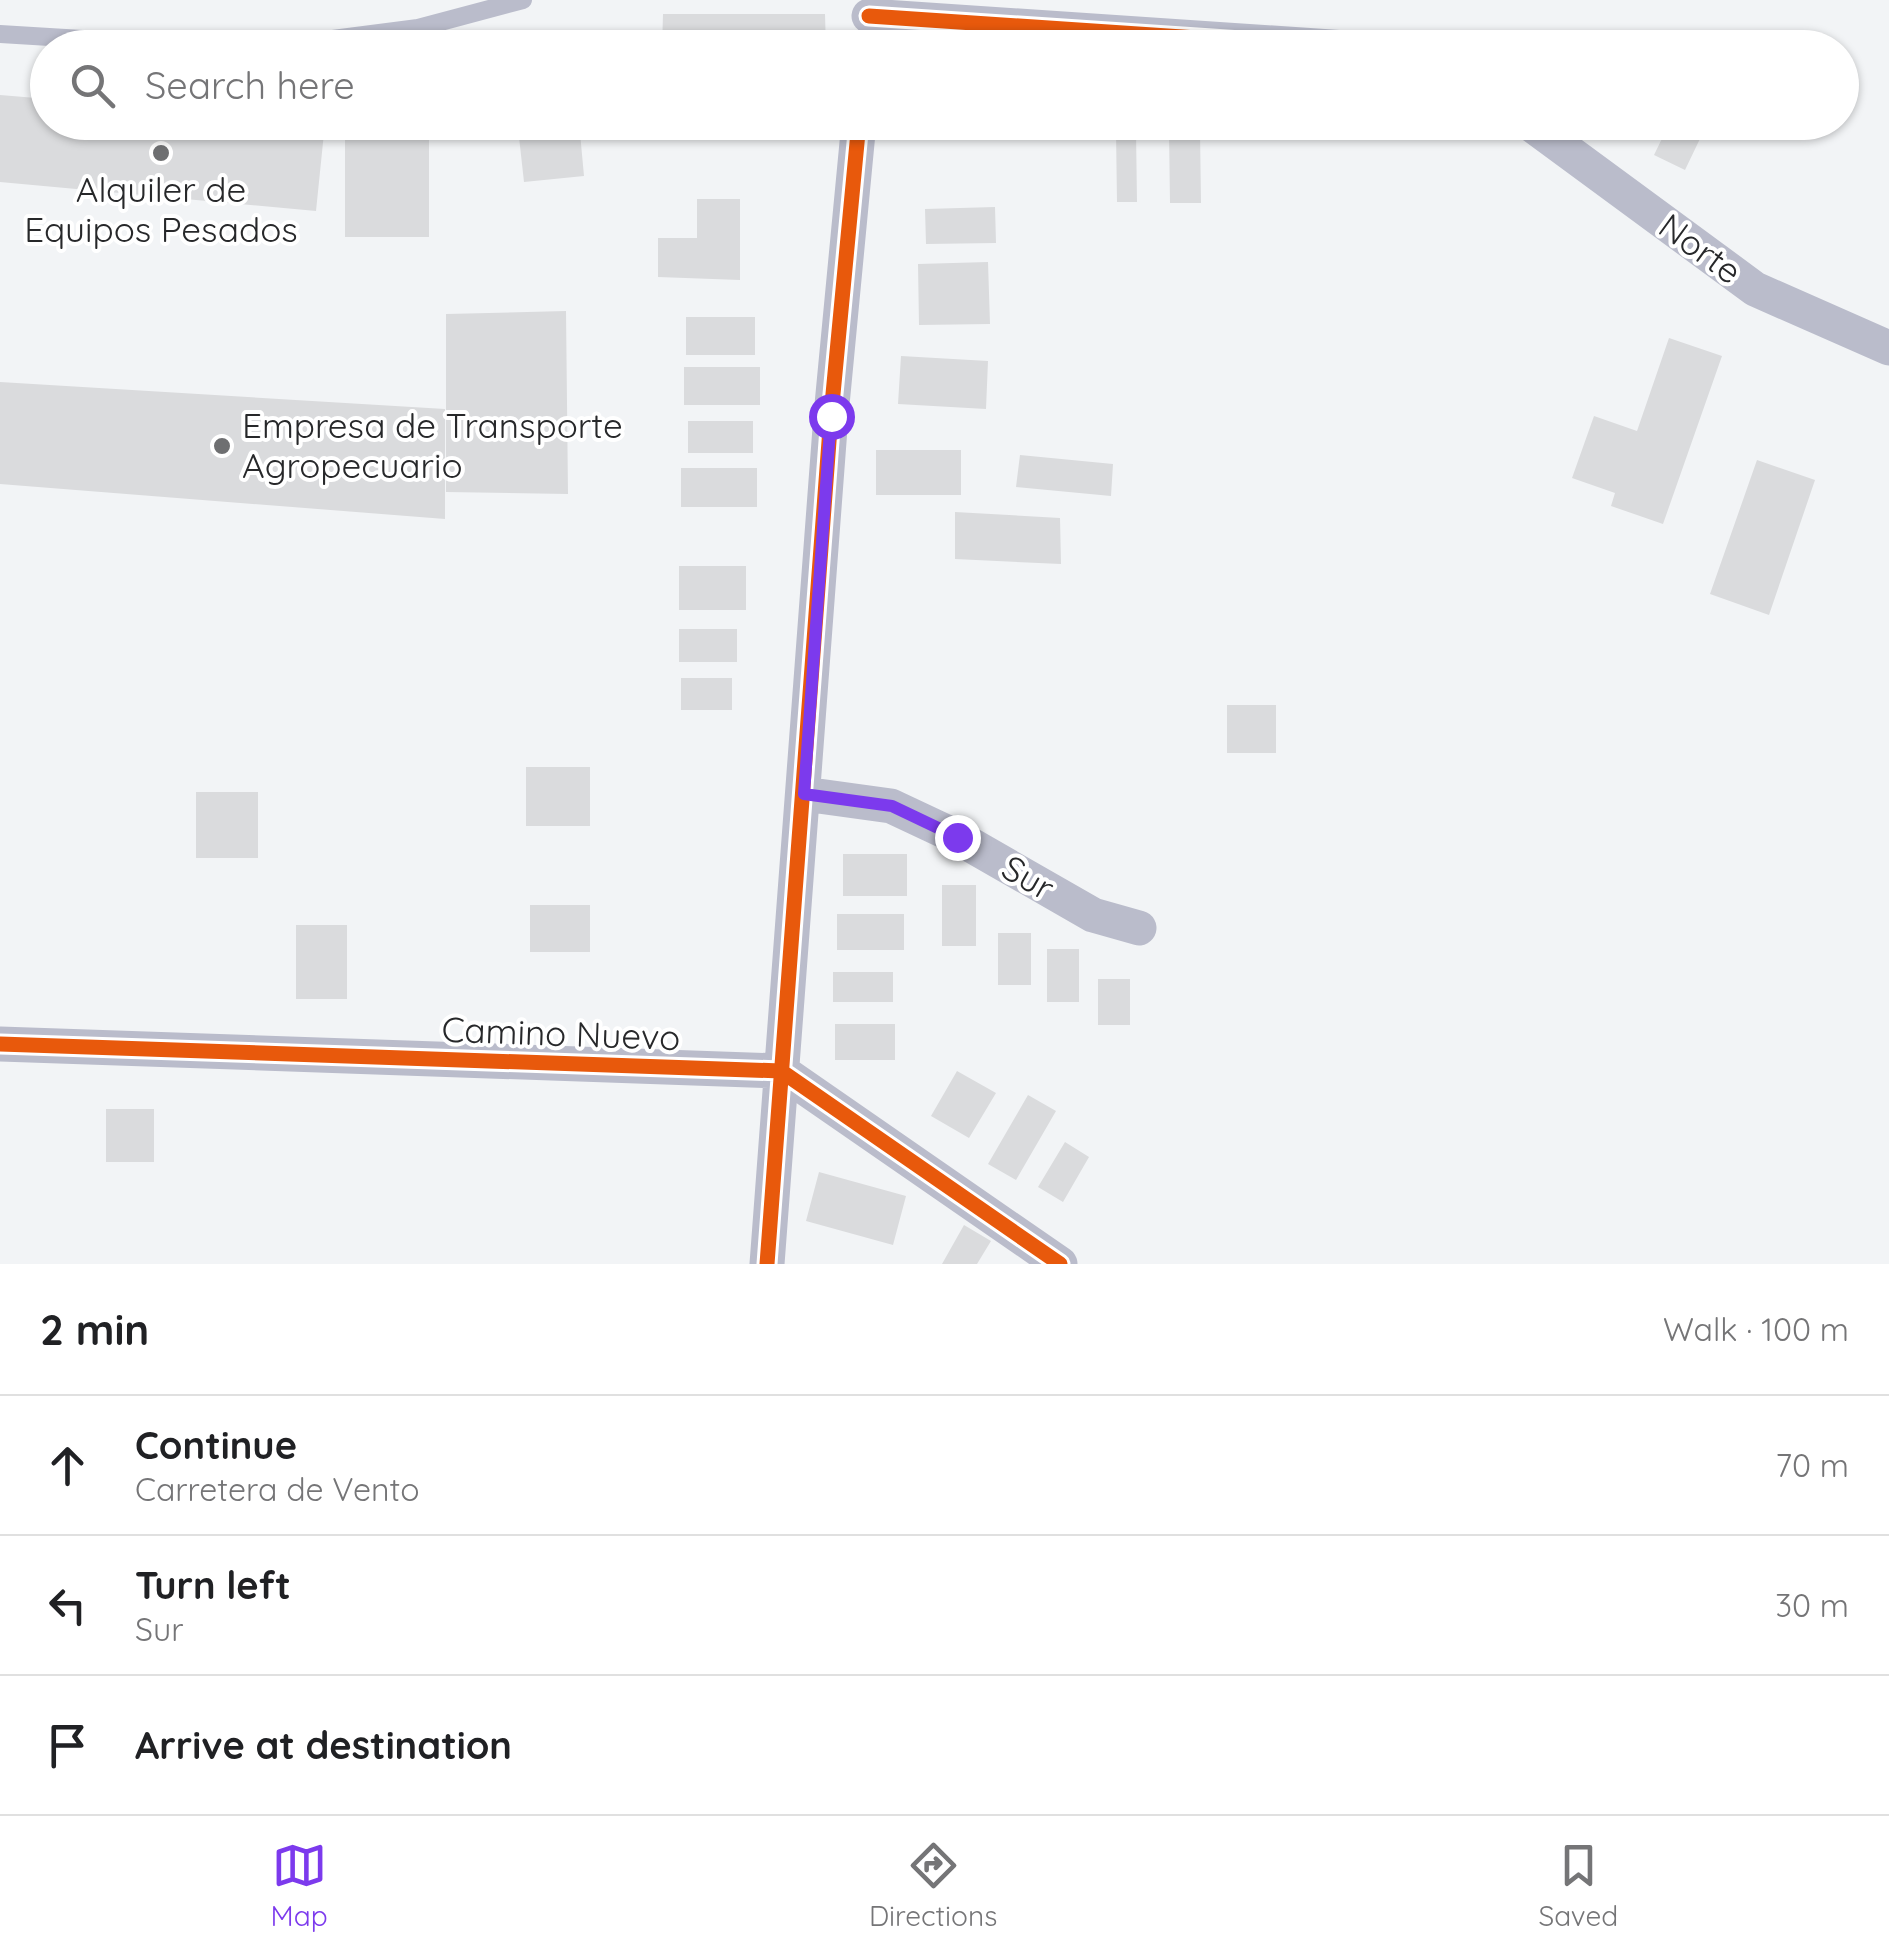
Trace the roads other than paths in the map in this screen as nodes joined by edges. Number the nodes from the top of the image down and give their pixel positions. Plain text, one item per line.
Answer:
1 (523, 0) edge
2 (868, 21) edge
3 (402, 30) edge
4 (1027, 30) edge
5 (0, 34) edge
6 (30, 36) edge
7 (857, 140) edge
8 (1552, 140) edge
9 (1889, 348) edge
10 (804, 794) junction
11 (1139, 928) dead end
12 (0, 1044) edge
13 (781, 1071) junction
14 (767, 1264) edge
15 (1060, 1264) edge

1 - 3 lane
2 - 4 street
5 - 6 lane
7 - 10 street
8 - 9 street, Norte
10 - 11 street, Sur
10 - 13 street
12 - 13 street, Camino Nuevo
13 - 14 street
13 - 15 street

